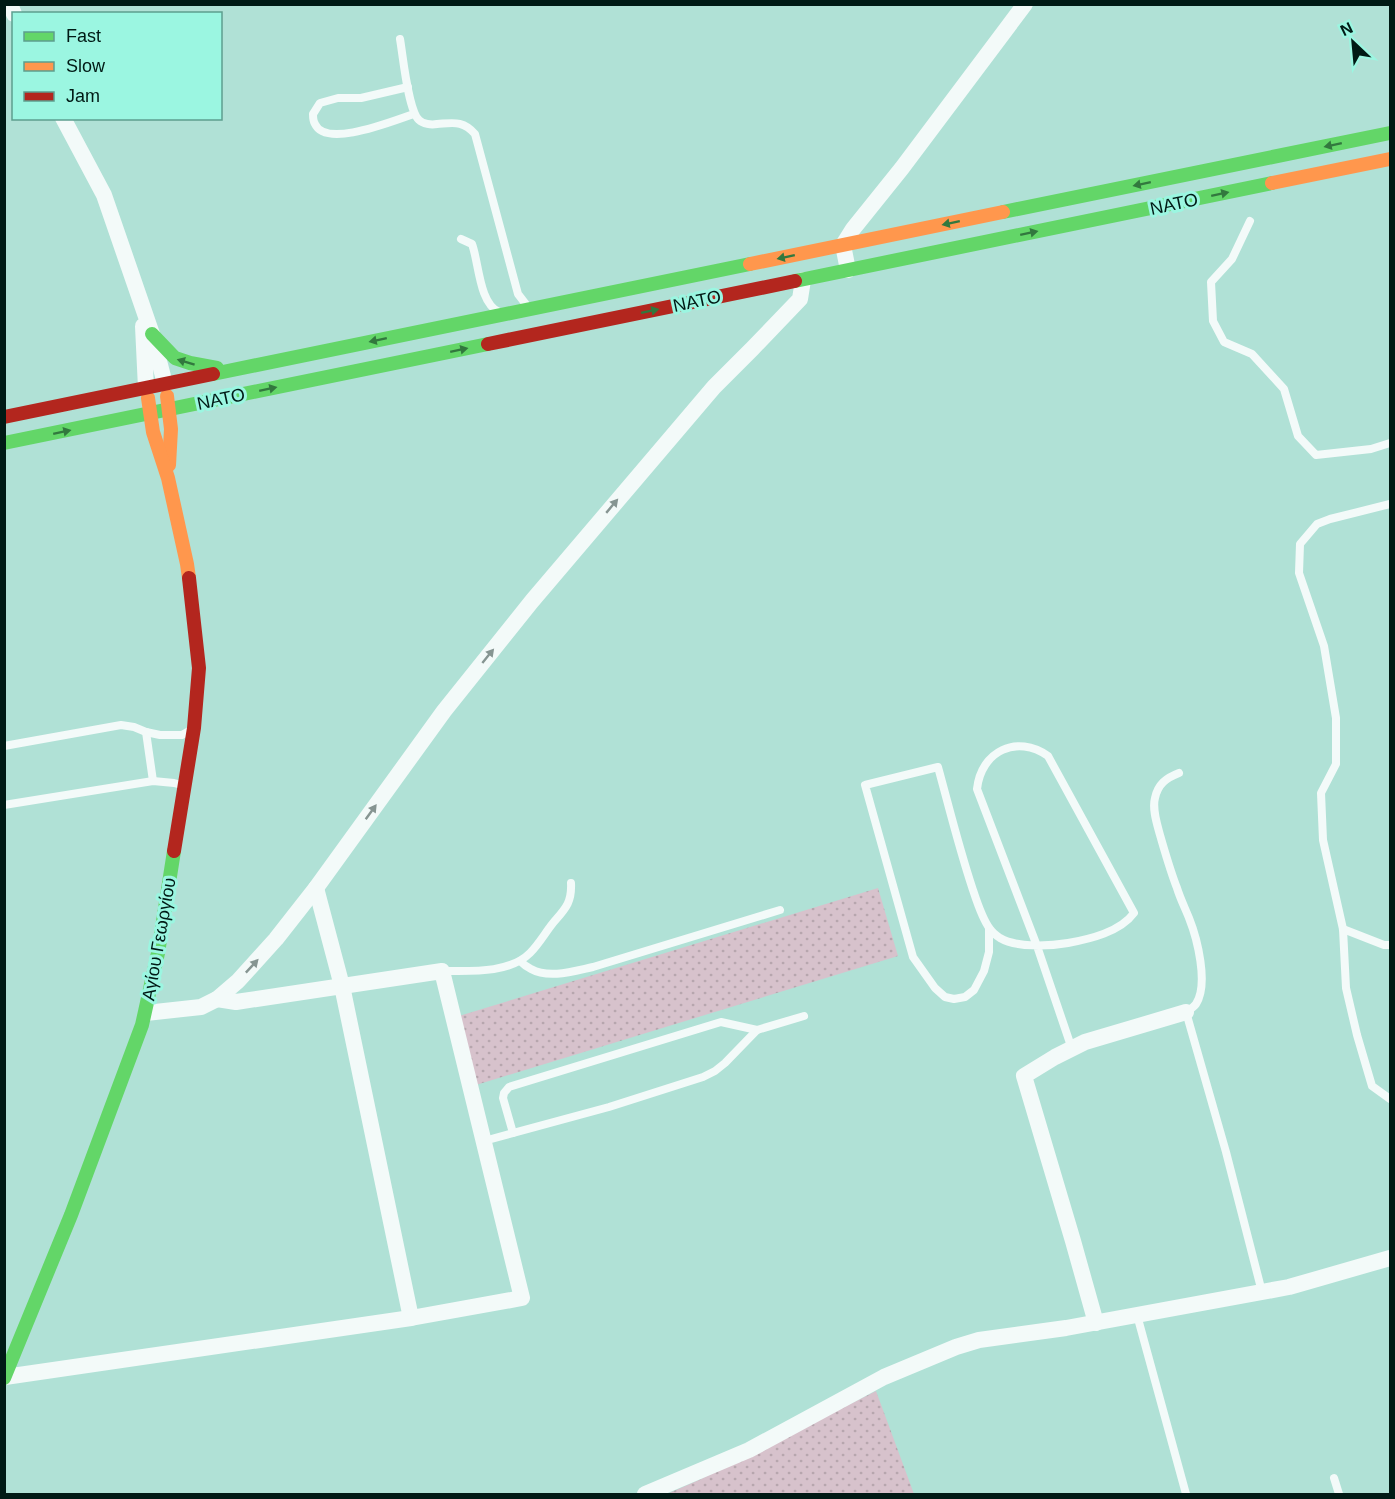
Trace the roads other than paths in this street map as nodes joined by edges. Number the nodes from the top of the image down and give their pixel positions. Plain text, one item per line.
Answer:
1 (1025, 4) edge
2 (400, 39) dead end
3 (408, 87) junction
4 (414, 114) junction
5 (64, 120) edge
6 (1390, 133) edge
7 (1390, 159) edge
8 (1251, 220) dead end
9 (461, 239) dead end
10 (843, 245) junction
11 (848, 270) junction
12 (803, 280) junction
13 (142, 307) junction
14 (530, 309) junction
15 (505, 314) junction
16 (152, 334) junction
17 (231, 371) junction
18 (165, 384) junction
19 (146, 388) junction
20 (170, 410) junction
21 (150, 413) junction
22 (4, 417) edge
23 (4, 443) edge
24 (1390, 443) edge
25 (168, 478) junction
26 (1390, 504) edge
27 (194, 728) junction
28 (146, 732) junction
29 (4, 746) edge
30 (1179, 773) dead end
31 (153, 782) junction
32 (185, 786) junction
33 (4, 805) edge
34 (571, 883) dead end
35 (316, 888) junction
36 (780, 910) dead end
37 (989, 928) junction
38 (1343, 929) junction
39 (1390, 945) edge
40 (1037, 946) junction
41 (519, 961) junction
42 (442, 971) junction
43 (342, 986) junction
44 (217, 999) junction
45 (1186, 1012) junction
46 (146, 1013) junction
47 (804, 1016) dead end
48 (757, 1030) junction
49 (1072, 1049) junction
50 (1390, 1099) edge
51 (513, 1133) junction
52 (484, 1141) junction
53 (1390, 1258) edge
54 (1262, 1292) junction
55 (1137, 1315) junction
56 (411, 1318) junction
57 (1096, 1323) junction
58 (5, 1378) edge
59 (1334, 1478) dead end
60 (645, 1494) edge
61 (1186, 1494) edge
62 (1339, 1494) edge

1 - 10 street
2 - 3 lane
3 - 4 lane
3 - 4 lane
4 - 14 lane
5 - 13 street
6 -> 10 main road, ΝΑΤΟ
11 -> 7 main road, ΝΑΤΟ
8 - 24 lane
9 - 15 lane
10 - 11 street
10 -> 14 main road, ΝΑΤΟ
11 - 12 main road, ΝΑΤΟ
20 -> 12 main road, ΝΑΤΟ
35 -> 12 street
13 - 16 street
13 - 19 street
14 - 15 main road, ΝΑΤΟ
15 -> 17 main road, ΝΑΤΟ
17 -> 16 main road
16 - 18 street
17 - 18 main road, ΝΑΤΟ
18 - 19 main road, ΝΑΤΟ
18 - 20 main road, Αγίου Γεωργίου
19 - 21 main road, Αγίου Γεωργίου
19 - 22 main road, ΝΑΤΟ
20 - 21 main road, ΝΑΤΟ
20 - 25 main road, Αγίου Γεωργίου
23 -> 21 main road, ΝΑΤΟ
21 - 25 main road, Αγίου Γεωργίου
25 - 27 main road, Αγίου Γεωργίου
26 - 38 lane
27 - 28 lane
27 - 32 main road, Αγίου Γεωργίου
28 - 29 lane
28 - 31 lane
30 - 45 lane
31 - 32 lane
31 - 33 lane
32 - 46 main road, Αγίου Γεωργίου
34 - 41 lane
35 - 43 street
44 -> 35 street
36 - 41 lane
37 - 37 lane
37 - 40 lane
38 - 39 lane
38 - 50 lane
40 - 40 lane
40 - 49 lane
41 - 42 lane
42 - 43 street
42 - 52 street
43 - 44 street
43 - 56 street
44 - 46 street
45 - 49 street
45 - 54 lane
46 - 58 main road, Αγίου Γεωργίου
47 - 48 lane
48 - 51 lane
48 - 51 lane
49 - 57 street
51 - 52 lane
52 - 56 street
53 - 54 street
54 - 55 street
55 - 57 street
55 - 61 lane
56 - 58 street
57 - 60 street
59 - 62 lane

